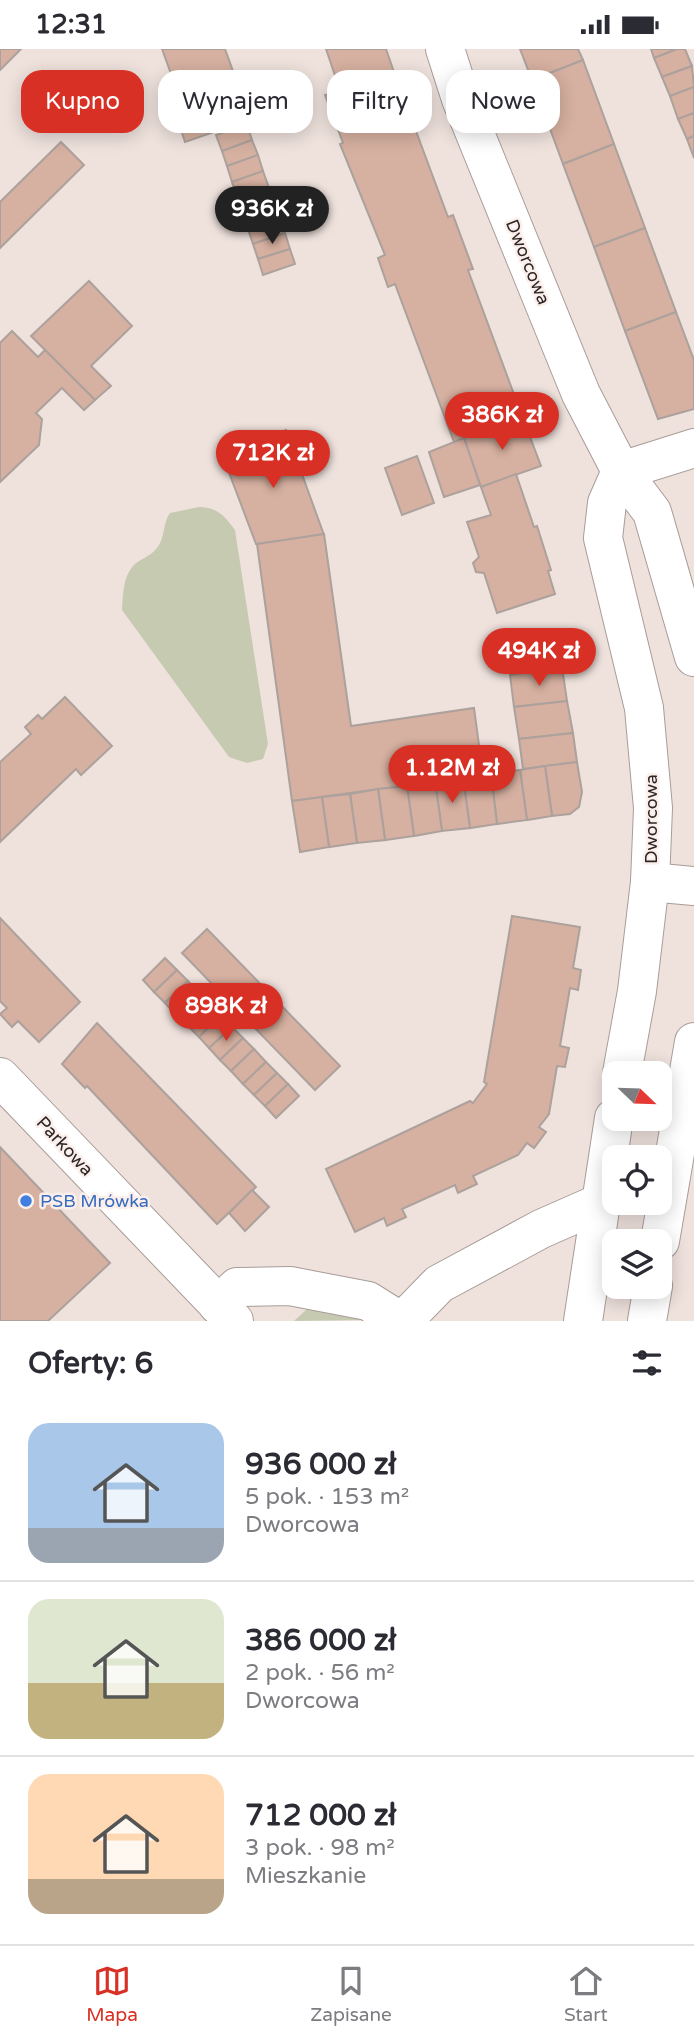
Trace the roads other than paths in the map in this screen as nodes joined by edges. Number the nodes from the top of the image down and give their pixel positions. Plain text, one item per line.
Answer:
1 (445, 49) edge
2 (694, 447) edge
3 (621, 471) junction
4 (694, 657) edge
5 (650, 882) junction
6 (694, 886) edge
7 (694, 1042) edge
8 (624, 1061) edge
9 (0, 1077) edge
10 (612, 1131) edge
11 (600, 1203) junction
12 (662, 1229) edge
13 (651, 1299) edge
14 (226, 1313) edge
15 (402, 1321) edge
16 (583, 1321) edge
17 (647, 1321) edge

1 - 3 street, Dworcowa
2 - 3 street
3 - 4 street, Dworcowa
3 - 5 street, Dworcowa
5 - 6 street, Dworcowa
5 - 8 street, Dworcowa
7 - 12 street
9 - 14 street, Parkowa
10 - 11 street
11 - 15 street, Parkowa
11 - 16 street
13 - 17 street
14 - 15 street, Parkowa

